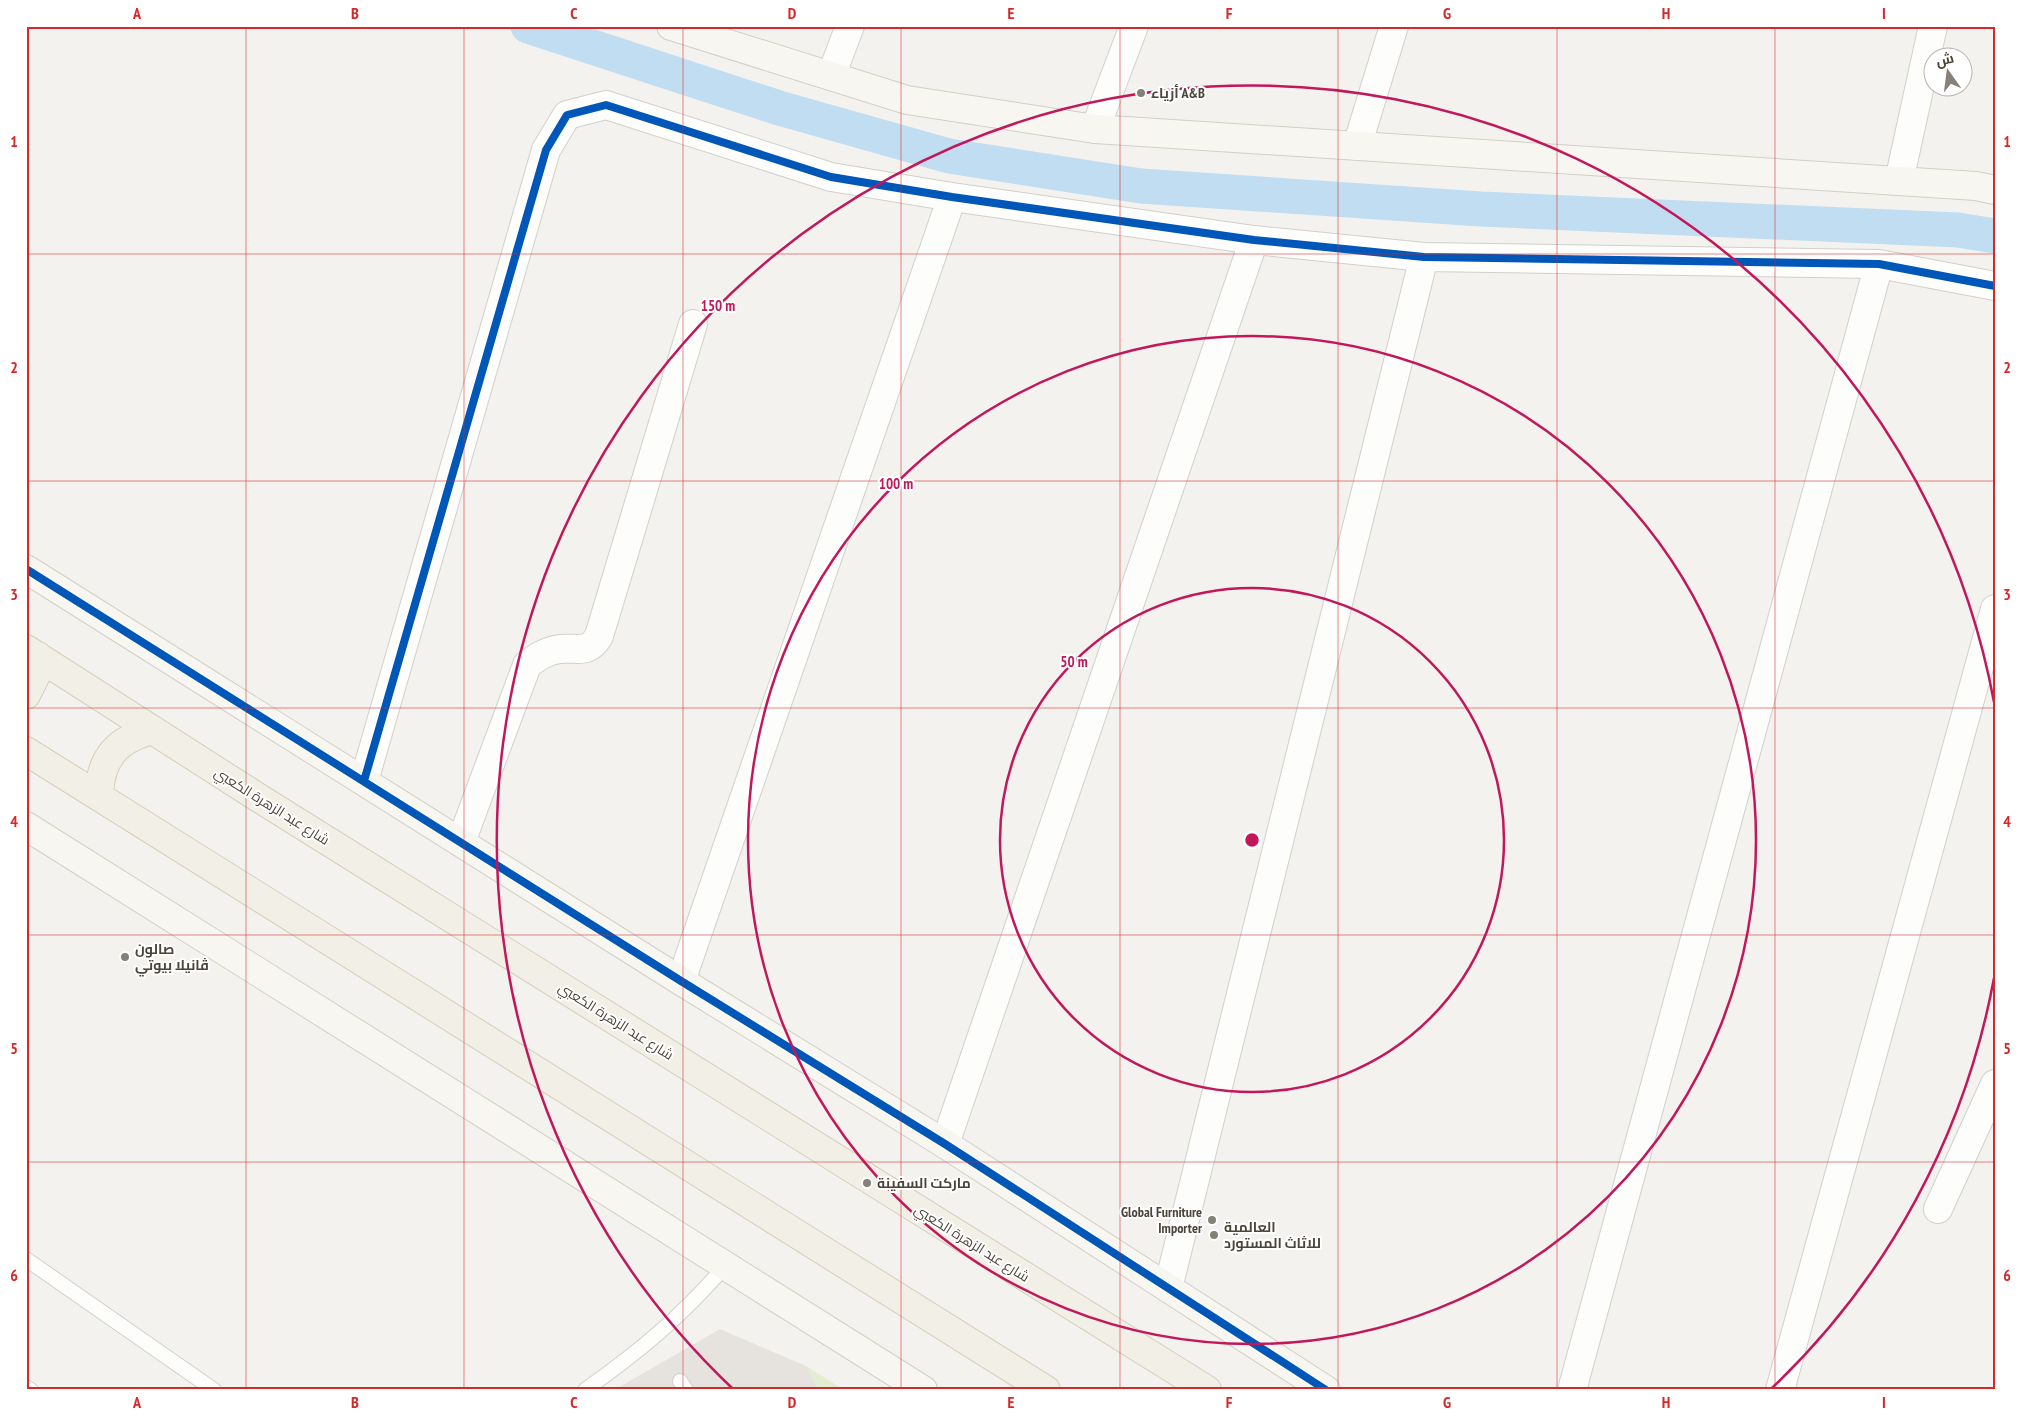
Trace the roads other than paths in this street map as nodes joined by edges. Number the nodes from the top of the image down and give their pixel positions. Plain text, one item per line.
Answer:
1 (671, 26) edge
2 (850, 26) edge
3 (1134, 26) edge
4 (1394, 26) edge
5 (1933, 26) edge
6 (831, 76) junction
7 (1095, 129) junction
8 (1357, 146) junction
9 (1899, 181) junction
10 (1995, 190) edge
11 (952, 197) junction
12 (1254, 240) junction
13 (1424, 257) junction
14 (1879, 264) junction
15 (1995, 286) edge
16 (693, 324) dead end
17 (26, 569) edge
18 (1995, 609) edge
19 (32, 653) edge
20 (26, 696) edge
21 (153, 730) junction
22 (26, 751) edge
23 (364, 781) junction
24 (99, 796) junction
25 (26, 826) edge
26 (461, 842) junction
27 (681, 981) junction
28 (1995, 1084) edge
29 (945, 1144) junction
30 (1938, 1209) dead end
31 (26, 1260) edge
32 (726, 1265) junction
33 (1168, 1288) junction
34 (1038, 1386) edge
35 (26, 1387) edge
36 (31, 1390) edge
37 (214, 1390) edge
38 (585, 1390) edge
39 (923, 1390) edge
40 (1207, 1390) edge
41 (1326, 1390) edge
42 (1572, 1390) edge
43 (1780, 1390) edge

1 - 6 street
2 - 6 street
3 - 7 street
4 - 8 street
5 - 9 street
6 - 7 street
7 - 8 street
8 - 9 street
9 - 10 street
11 - 12 street
11 - 23 street
11 - 27 street
12 - 13 street
12 - 29 street
13 - 14 street
13 - 33 street
14 - 15 street
14 - 42 street
16 - 26 street
17 - 23 street
18 - 43 street
19 - 20 main road
19 - 21 main road, شارع عبد الزهرة الكعبي
21 - 24 main road
21 - 40 main road, شارع عبد الزهرة الكعبي
22 - 24 main road
23 - 26 street
24 - 34 main road
25 - 32 street
26 - 27 street
27 - 29 street
28 - 30 street
29 - 33 street
31 - 37 lane
32 - 38 lane
32 - 39 street
33 - 41 street
35 - 36 lane

